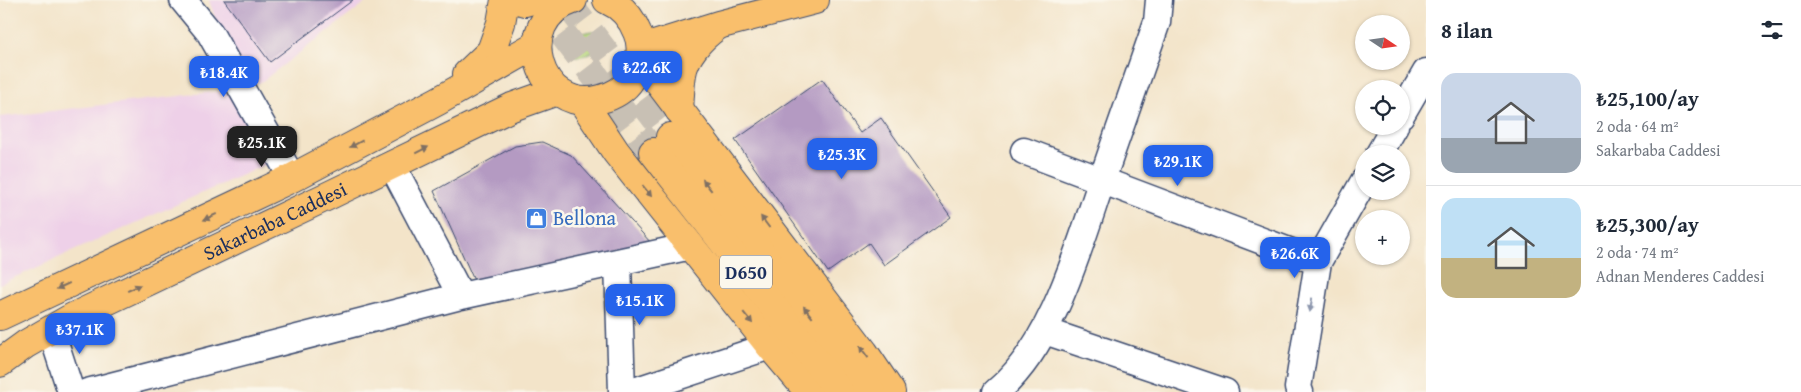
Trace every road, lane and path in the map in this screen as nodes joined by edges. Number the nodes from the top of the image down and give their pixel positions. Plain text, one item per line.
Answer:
1 (183, 0) edge
2 (506, 0) edge
3 (518, 0) edge
4 (532, 0) edge
5 (573, 0) edge
6 (815, 0) edge
7 (1159, 0) edge
8 (613, 1) edge
9 (718, 25) junction
10 (537, 42) junction
11 (640, 54) junction
12 (1426, 72) edge
13 (569, 96) junction
14 (1410, 100) edge
15 (438, 101) junction
16 (680, 110) junction
17 (1024, 151) dead end
18 (616, 152) junction
19 (392, 165) junction
20 (292, 178) junction
21 (1102, 180) junction
22 (1355, 197) edge
23 (691, 246) junction
24 (618, 262) junction
25 (1318, 262) junction
26 (461, 296) junction
27 (0, 316) edge
28 (50, 330) junction
29 (1045, 331) junction
30 (770, 346) junction
31 (0, 363) edge
32 (71, 392) edge
33 (87, 392) edge
34 (622, 392) edge
35 (631, 392) edge
36 (809, 392) edge
37 (840, 392) edge
38 (871, 392) edge
39 (891, 392) edge
40 (996, 392) edge
41 (1225, 392) edge
42 (1300, 392) edge

1 - 20 street
2 - 10 main road
2 - 15 main road
3 - 4 main road
5 - 10 main road
6 - 9 main road
7 - 21 street
8 - 11 main road
9 - 11 main road
9 - 16 main road
10 - 13 main road
10 - 15 main road, Sakarbaba Caddesi
11 - 13 main road, Sakarbaba Caddesi
11 - 16 main road
12 - 14 street
13 - 18 main road
19 -> 13 main road, Sakarbaba Caddesi
15 -> 20 main road, Sakarbaba Caddesi
16 - 18 main road
39 -> 16 main road
17 - 21 street
18 -> 23 main road
19 - 26 street
28 -> 19 main road, Sakarbaba Caddesi
20 -> 27 main road, Sakarbaba Caddesi
21 - 25 street
21 - 29 street
22 - 25 street
23 - 24 street
23 -> 30 main road
24 - 26 street
24 - 34 street
25 -> 42 street
26 - 33 street
28 - 31 main road, Sakarbaba Caddesi
28 - 32 street
29 - 40 street
29 - 41 street
30 - 35 street
30 - 36 main road
38 -> 37 main road, D650

